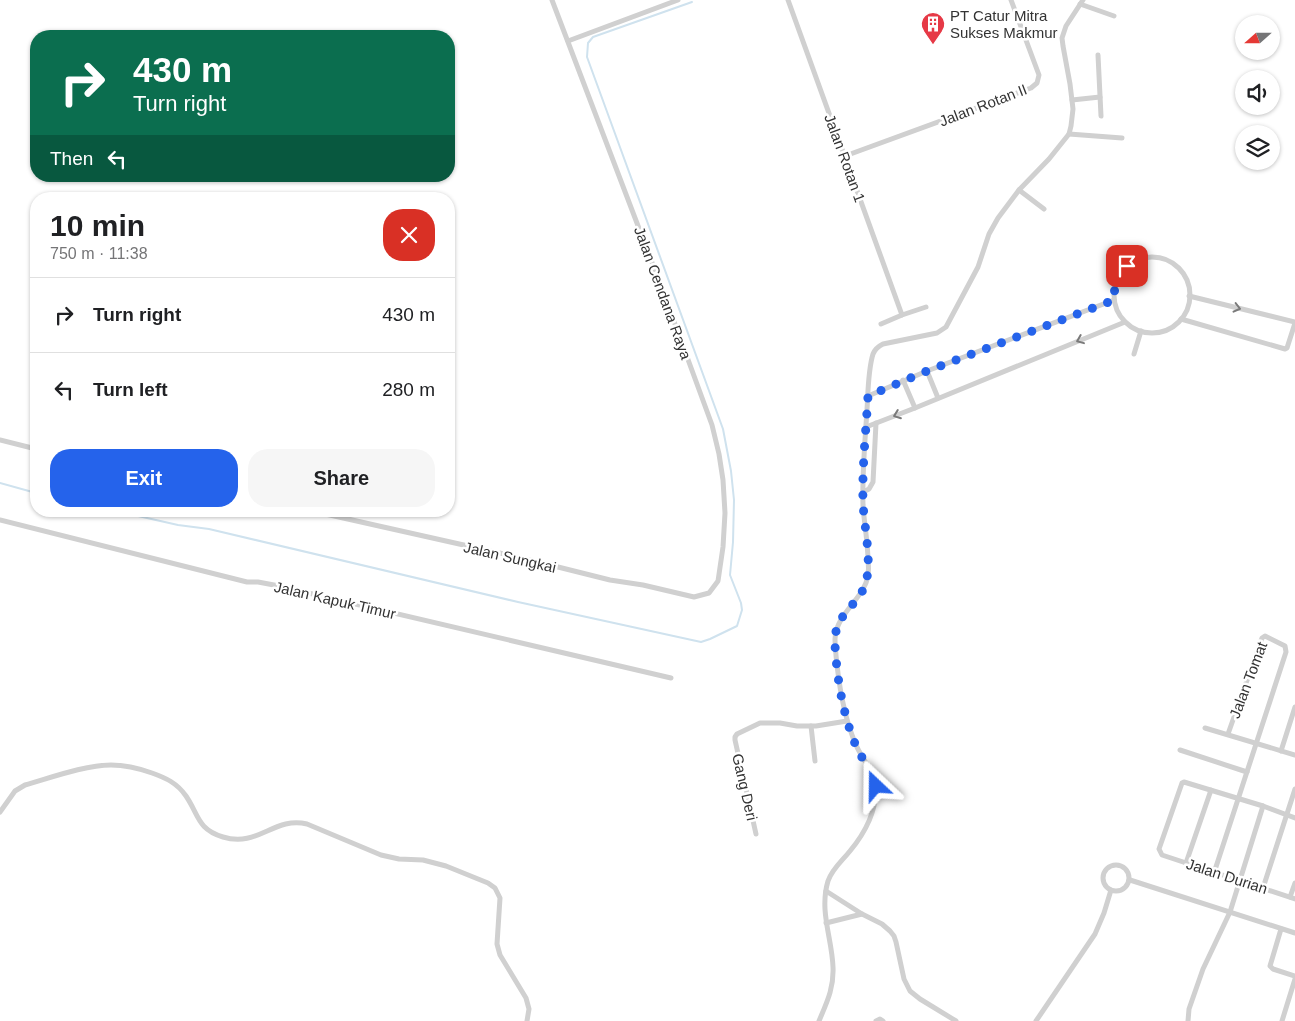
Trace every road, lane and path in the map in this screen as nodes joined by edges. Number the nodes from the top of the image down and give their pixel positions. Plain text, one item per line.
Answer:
1 (552, 0) edge
2 (678, 0) edge
3 (788, 0) edge
4 (1011, 0) edge
5 (1081, 2) edge
6 (1114, 16) dead end
7 (568, 41) junction
8 (1098, 55) dead end
9 (1100, 97) junction
10 (1072, 100) junction
11 (1101, 116) dead end
12 (1069, 134) junction
13 (1122, 138) dead end
14 (845, 156) junction
15 (1019, 190) junction
16 (1044, 210) dead end
17 (1189, 296) junction
18 (1114, 300) junction
19 (926, 307) dead end
20 (902, 315) junction
21 (1181, 319) junction
22 (1125, 322) junction
23 (1295, 322) edge
24 (881, 324) dead end
25 (1141, 331) junction
26 (1134, 354) dead end
27 (927, 371) junction
28 (903, 380) junction
29 (868, 396) junction
30 (938, 398) junction
31 (915, 408) junction
32 (876, 423) junction
33 (866, 427) junction
34 (0, 440) edge
35 (30, 448) edge
36 (863, 492) junction
37 (339, 517) edge
38 (0, 520) edge
39 (709, 593) joint
40 (671, 678) dead end
41 (1295, 707) edge
42 (847, 721) junction
43 (811, 726) junction
44 (1205, 728) dead end
45 (1228, 734) junction
46 (1256, 743) junction
47 (1180, 750) dead end
48 (1281, 751) junction
49 (1295, 755) edge
50 (815, 761) dead end
51 (1247, 772) junction
52 (1295, 789) edge
53 (1211, 790) junction
54 (1238, 798) junction
55 (1263, 806) junction
56 (0, 812) edge
57 (1287, 815) junction
58 (1295, 818) edge
59 (756, 834) dead end
60 (1186, 863) junction
61 (1214, 873) junction
62 (1130, 880) junction
63 (1240, 880) junction
64 (1295, 883) edge
65 (1263, 888) junction
66 (1111, 890) junction
67 (826, 891) junction
68 (1293, 898) edge
69 (1230, 912) junction
70 (862, 914) junction
71 (826, 923) junction
72 (1281, 929) junction
73 (1295, 933) edge
74 (1295, 978) edge
75 (527, 1021) edge
76 (819, 1021) edge
77 (876, 1021) edge
78 (883, 1021) edge
79 (956, 1021) edge
80 (1036, 1021) edge
81 (1188, 1021) edge
82 (1282, 1021) edge

1 - 7 street, Jalan Cendana Raya
2 - 7 street
3 - 14 street, Jalan Rotan 1
4 - 14 street, Jalan Rotan II
5 - 6 street
5 - 10 street
7 - 39 street, Jalan Cendana Raya
8 - 9 street
9 - 10 street
9 - 11 street
10 - 12 street
12 - 13 street
12 - 15 street
14 - 20 street, Jalan Rotan 1
15 - 16 street
15 - 29 street
17 - 18 street
17 - 21 street
17 -> 23 street
18 - 22 street
18 - 27 street
19 - 20 street
20 - 24 street
21 - 23 street
21 - 25 street
22 - 25 street
22 -> 30 street
25 - 26 street
27 - 28 street
27 - 30 street
28 - 29 street
28 - 31 street
29 - 33 street
30 - 31 street
31 -> 32 street
32 - 33 street
32 - 36 street
33 - 36 street
34 - 35 street
36 - 42 street
37 - 39 street, Jalan Sungkai
38 - 40 street, Jalan Kapuk Timur
41 - 48 street
42 - 43 street, Gang Deri
42 - 67 street
43 - 50 street
43 - 59 street, Gang Deri
44 - 45 street
45 - 46 street
45 - 46 street, Jalan Tomat
46 - 48 street
46 - 51 street
47 - 51 street
48 - 49 street
51 - 54 street
52 - 57 street
53 - 54 street
53 - 60 street
53 - 60 street, Jalan Durian
54 - 55 street
54 - 61 street
55 - 57 street
55 - 63 street
56 - 75 street
57 - 58 street
57 - 65 street
60 - 61 street, Jalan Durian
61 - 63 street, Jalan Durian
62 - 66 street
62 - 66 street
62 - 69 street
63 - 65 street, Jalan Durian
63 - 69 street
64 - 68 street
65 - 68 street, Jalan Durian
66 - 80 street
67 - 70 street
67 - 71 street
69 - 72 street
69 - 81 street
70 - 71 street
70 - 79 street
71 - 76 street
72 - 73 street
72 - 74 street
74 - 82 street
77 - 78 street

